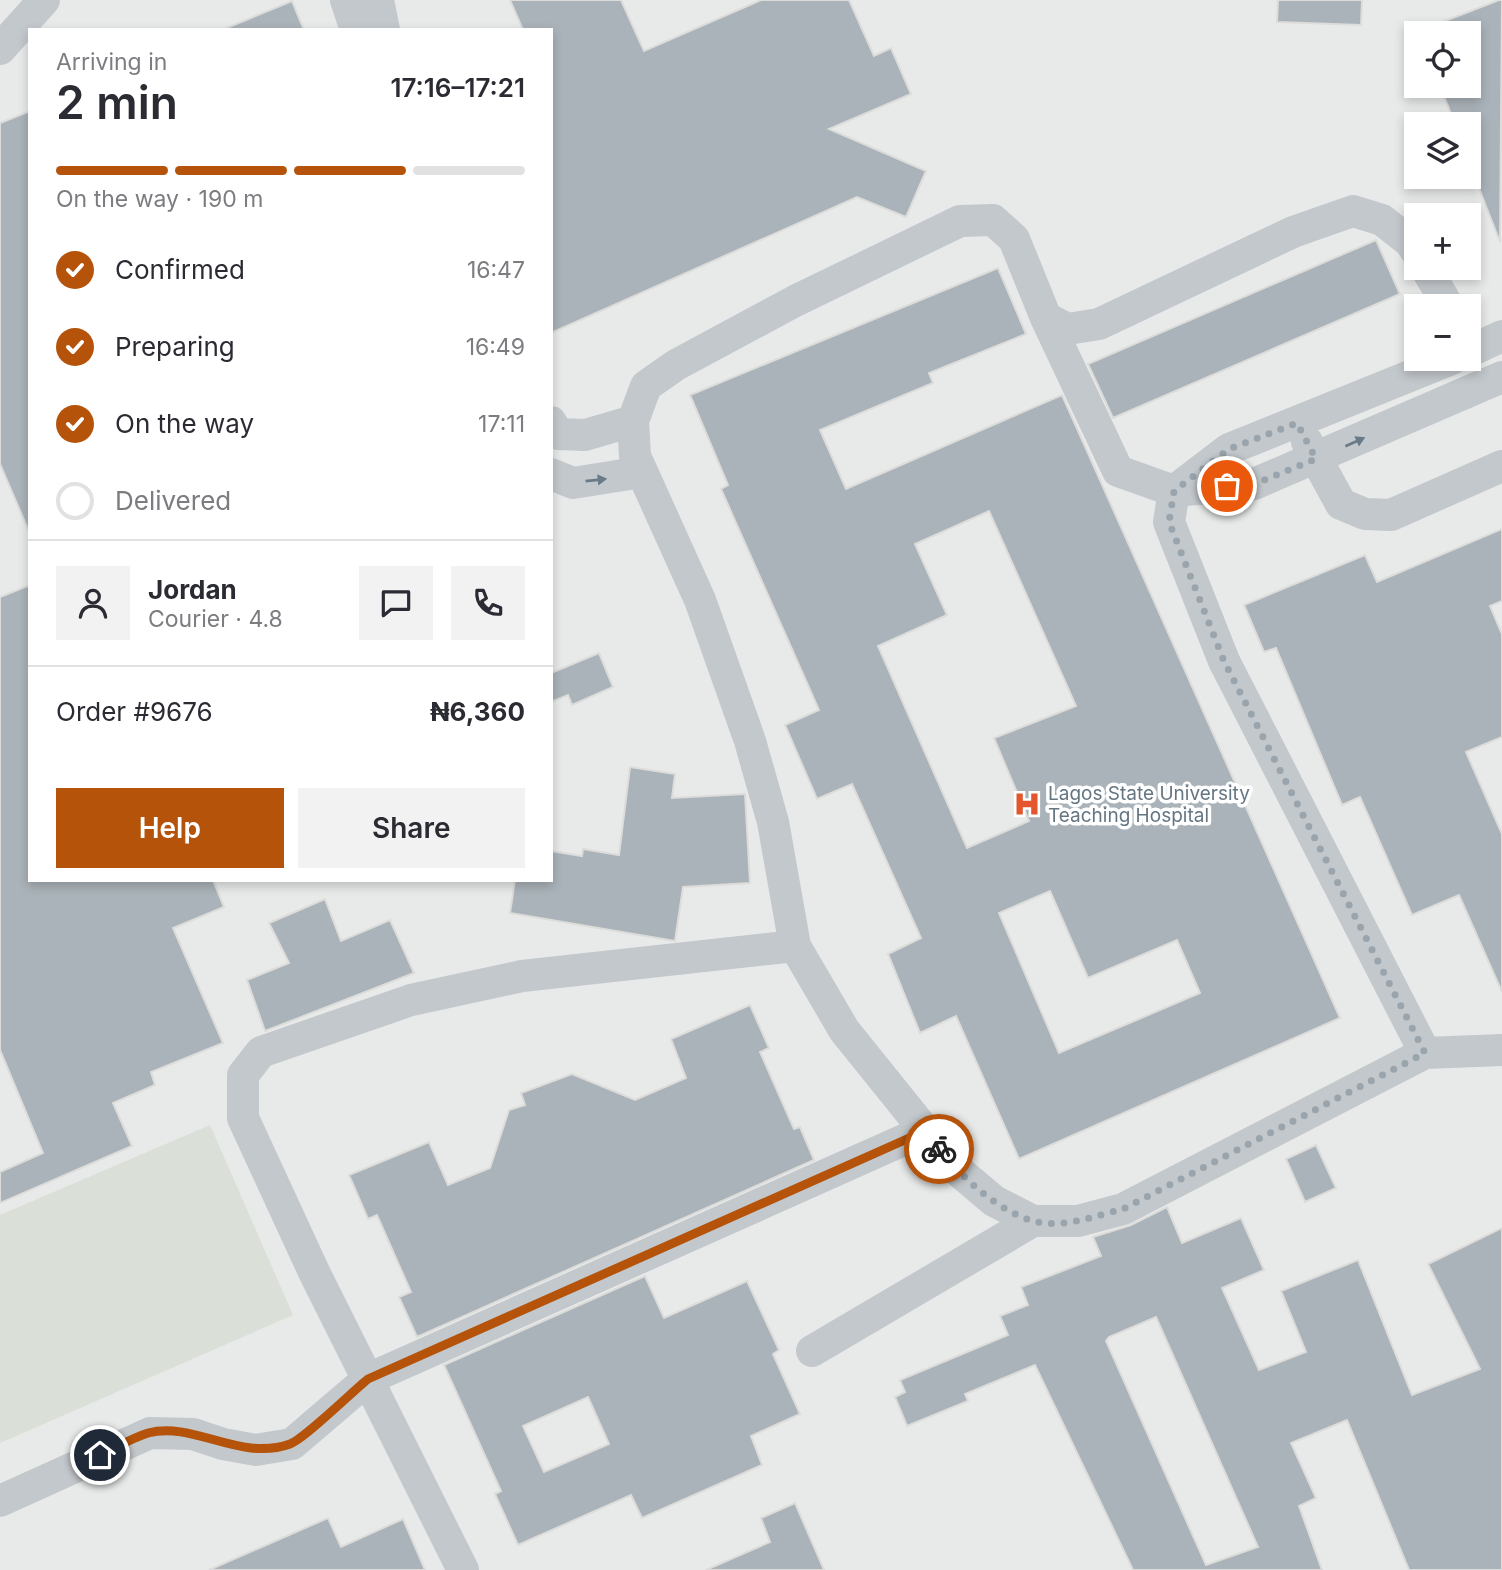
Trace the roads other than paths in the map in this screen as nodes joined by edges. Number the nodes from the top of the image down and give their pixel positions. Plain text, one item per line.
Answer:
1 (44, 0) edge
2 (346, 0) edge
3 (378, 0) edge
4 (355, 28) edge
5 (384, 28) edge
6 (0, 49) edge
7 (1404, 237) edge
8 (1046, 318) junction
9 (1502, 336) edge
10 (1481, 345) edge
11 (1418, 371) edge
12 (1502, 377) edge
13 (633, 421) junction
14 (1297, 423) junction
15 (553, 425) edge
16 (1316, 459) junction
17 (1502, 466) edge
18 (642, 472) junction
19 (553, 475) edge
20 (1174, 491) junction
21 (795, 946) junction
22 (1502, 1050) edge
23 (1425, 1053) junction
24 (925, 1131) junction
25 (1033, 1221) junction
26 (812, 1351) dead end
27 (368, 1379) junction
28 (0, 1502) edge
29 (463, 1570) edge

1 - 6 lane
2 - 4 lane
3 - 5 lane
7 - 8 lane
8 - 13 lane
8 - 20 lane
9 - 10 lane
11 - 14 lane
16 -> 12 lane
13 - 15 lane
13 - 18 lane
14 - 16 lane
14 - 20 lane
16 - 17 lane
16 - 20 lane
19 -> 18 lane
18 - 21 lane
20 - 23 lane
21 - 24 lane
21 - 27 lane
22 - 23 lane
23 - 25 lane
24 - 25 lane
24 - 27 lane
25 - 26 lane
27 - 28 lane
27 - 29 lane

